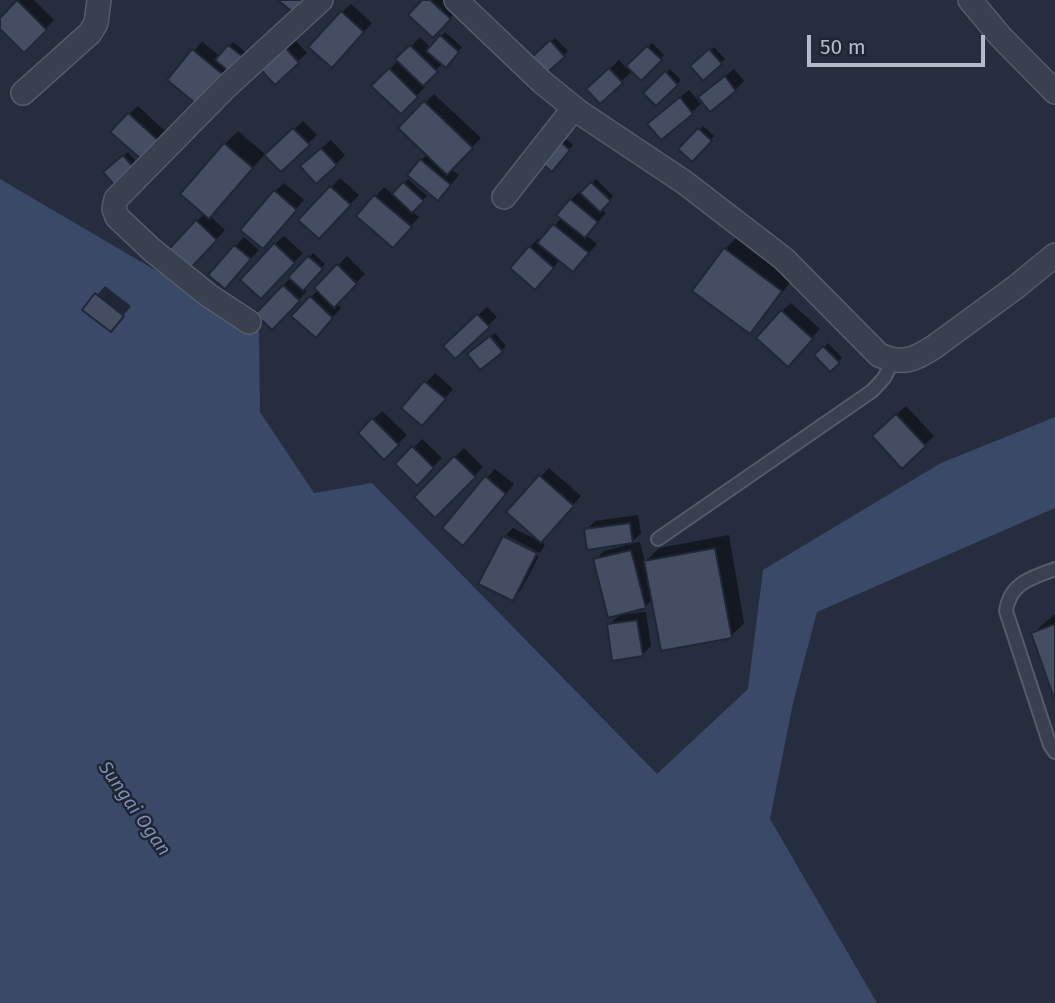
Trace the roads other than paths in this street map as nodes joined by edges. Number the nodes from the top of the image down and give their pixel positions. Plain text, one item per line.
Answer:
1 (99, 0) edge
2 (321, 0) edge
3 (456, 0) edge
4 (970, 0) edge
5 (1055, 92) edge
6 (23, 93) dead end
7 (574, 108) junction
8 (503, 197) dead end
9 (1055, 255) edge
10 (249, 321) dead end
11 (893, 361) junction
12 (658, 539) dead end
13 (1055, 569) edge
14 (1055, 752) edge

1 - 6 street
2 - 10 street
3 - 7 street
4 - 5 street
7 - 8 street
7 - 11 street
9 - 11 street
11 - 12 lane
13 - 14 lane

